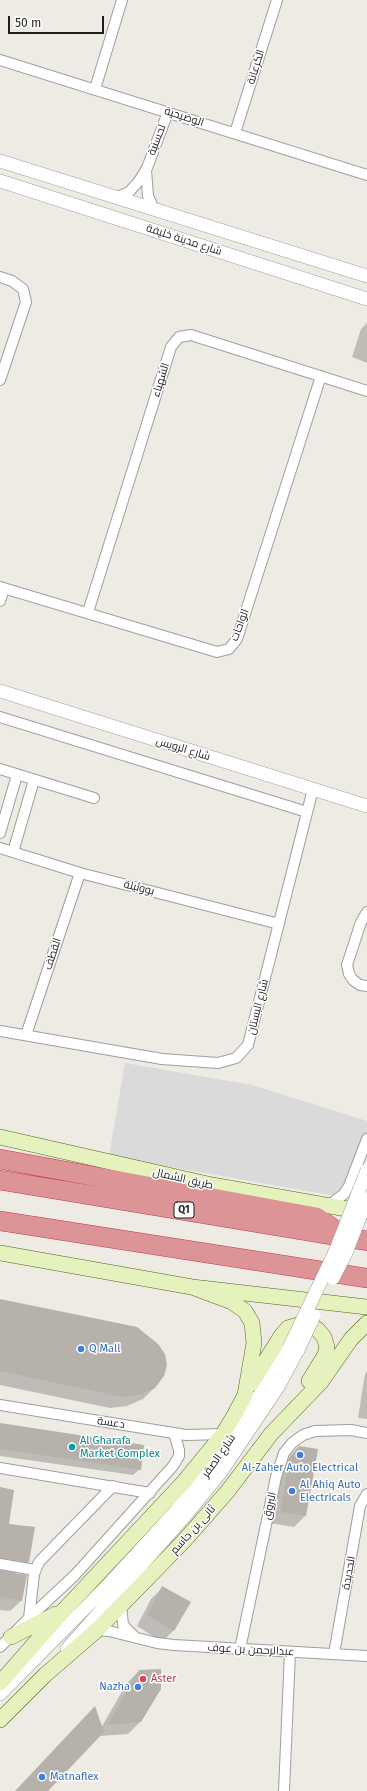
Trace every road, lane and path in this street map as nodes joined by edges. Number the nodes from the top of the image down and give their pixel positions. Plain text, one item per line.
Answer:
1 (122, 0) edge
2 (277, 0) edge
3 (0, 60) edge
4 (95, 89) junction
5 (168, 112) junction
6 (235, 133) junction
7 (0, 161) edge
8 (146, 168) junction
9 (367, 175) edge
10 (0, 181) edge
11 (115, 198) junction
12 (154, 209) junction
13 (367, 276) edge
14 (0, 277) edge
15 (367, 300) edge
16 (321, 376) junction
17 (0, 380) edge
18 (367, 391) edge
19 (2, 588) edge
20 (0, 601) edge
21 (88, 612) junction
22 (0, 691) edge
23 (0, 717) edge
24 (0, 769) edge
25 (17, 775) junction
26 (34, 780) junction
27 (313, 789) junction
28 (94, 798) dead end
29 (367, 806) edge
30 (308, 812) junction
31 (0, 833) edge
32 (0, 848) edge
33 (13, 852) junction
34 (80, 873) junction
35 (367, 912) edge
36 (279, 924) junction
37 (367, 986) edge
38 (0, 1031) edge
39 (26, 1035) junction
40 (0, 1137) edge
41 (367, 1139) edge
42 (0, 1159) edge
43 (362, 1170) edge
44 (0, 1180) edge
45 (367, 1189) edge
46 (367, 1199) edge
47 (328, 1206) junction
48 (367, 1212) edge
49 (0, 1221) edge
50 (338, 1236) junction
51 (367, 1241) edge
52 (0, 1253) edge
53 (367, 1278) edge
54 (192, 1287) junction
55 (367, 1307) edge
56 (367, 1323) edge
57 (293, 1349) junction
58 (245, 1395) junction
59 (0, 1405) edge
60 (174, 1433) junction
61 (367, 1433) edge
62 (223, 1434) junction
63 (271, 1434) junction
64 (0, 1468) edge
65 (113, 1486) junction
66 (150, 1493) junction
67 (367, 1494) edge
68 (0, 1564) edge
69 (35, 1570) junction
70 (121, 1605) junction
71 (64, 1610) junction
72 (28, 1618) junction
73 (97, 1630) junction
74 (11, 1637) junction
75 (137, 1638) junction
76 (0, 1647) edge
77 (240, 1649) junction
78 (290, 1652) junction
79 (334, 1654) junction
80 (367, 1656) edge
81 (45, 1675) junction
82 (0, 1683) edge
83 (0, 1694) edge
84 (0, 1720) edge
85 (284, 1791) edge

1 - 4 street
2 - 6 street, الكرعانة
3 - 4 street, الوضيحية
4 - 5 street, الوضيحية
5 - 6 street, الوضيحية
5 - 8 street, لحسنية
6 - 9 street, الوضيحية
7 - 11 street, شارع مدينة خليفة
8 - 11 street, لحسنية
8 - 12 street, لحسنية
10 - 15 street, شارع مدينة خليفة
11 - 12 street, شارع مدينة خليفة
12 - 13 street, شارع مدينة خليفة
14 - 17 street
16 - 18 street, الشهباء
16 - 21 street, الواحات
16 - 21 street, الشهباء
19 - 20 street, الواحات
19 - 21 street, الواحات
22 - 27 street, شارع الرويس
23 - 30 street
24 - 25 street
25 - 26 street
25 - 31 street
26 - 28 street
26 - 33 street
27 - 29 street, شارع الرويس
27 - 30 street, شارع البستان
30 - 36 street, شارع البستان
32 - 33 street, بووثيلة
33 - 34 street, بووثيلة
34 - 36 street, بووثيلة
34 - 39 street, القطف
35 - 37 street
36 - 39 street, شارع البستان
38 - 39 street, شارع البستان
40 - 47 main road, طريق الشمال
41 - 43 street
42 - 50 highway
43 - 45 street
43 - 47 street
43 - 57 street, شارع الصقر, bridge
44 - 50 highway, Q1
46 - 57 street, شارع الصقر, bridge
47 - 48 main road, طريق الشمال
49 - 53 highway
50 - 51 highway, Q1
52 - 54 main road
54 - 55 main road
54 - 58 main road
56 - 63 main road, ثانى بن جاسم
57 - 81 street, شارع الصقر
57 - 83 street, شارع الصقر
58 - 62 main road
58 - 63 main road
59 - 60 street, دعسة
60 - 62 street, دعسة
60 - 66 street
61 - 77 street, البروق
62 - 71 main road
63 - 70 main road, ثانى بن جاسم
64 - 65 street
65 - 66 street
65 - 69 street
66 - 72 street
67 - 79 street, الجديدة
68 - 69 street
69 - 72 street
70 - 73 main road, ثانى بن جاسم
70 - 75 street
71 - 74 main road
71 - 82 main road
72 - 74 street
73 - 75 street, عبدالرحمن بن عوف
73 - 81 main road, ثانى بن جاسم
74 - 76 street
75 - 77 street, عبدالرحمن بن عوف
77 - 78 street, عبدالرحمن بن عوف
78 - 79 street, عبدالرحمن بن عوف
78 - 85 street
79 - 80 street, عبدالرحمن بن عوف
81 - 84 main road, ثانى بن جاسم

